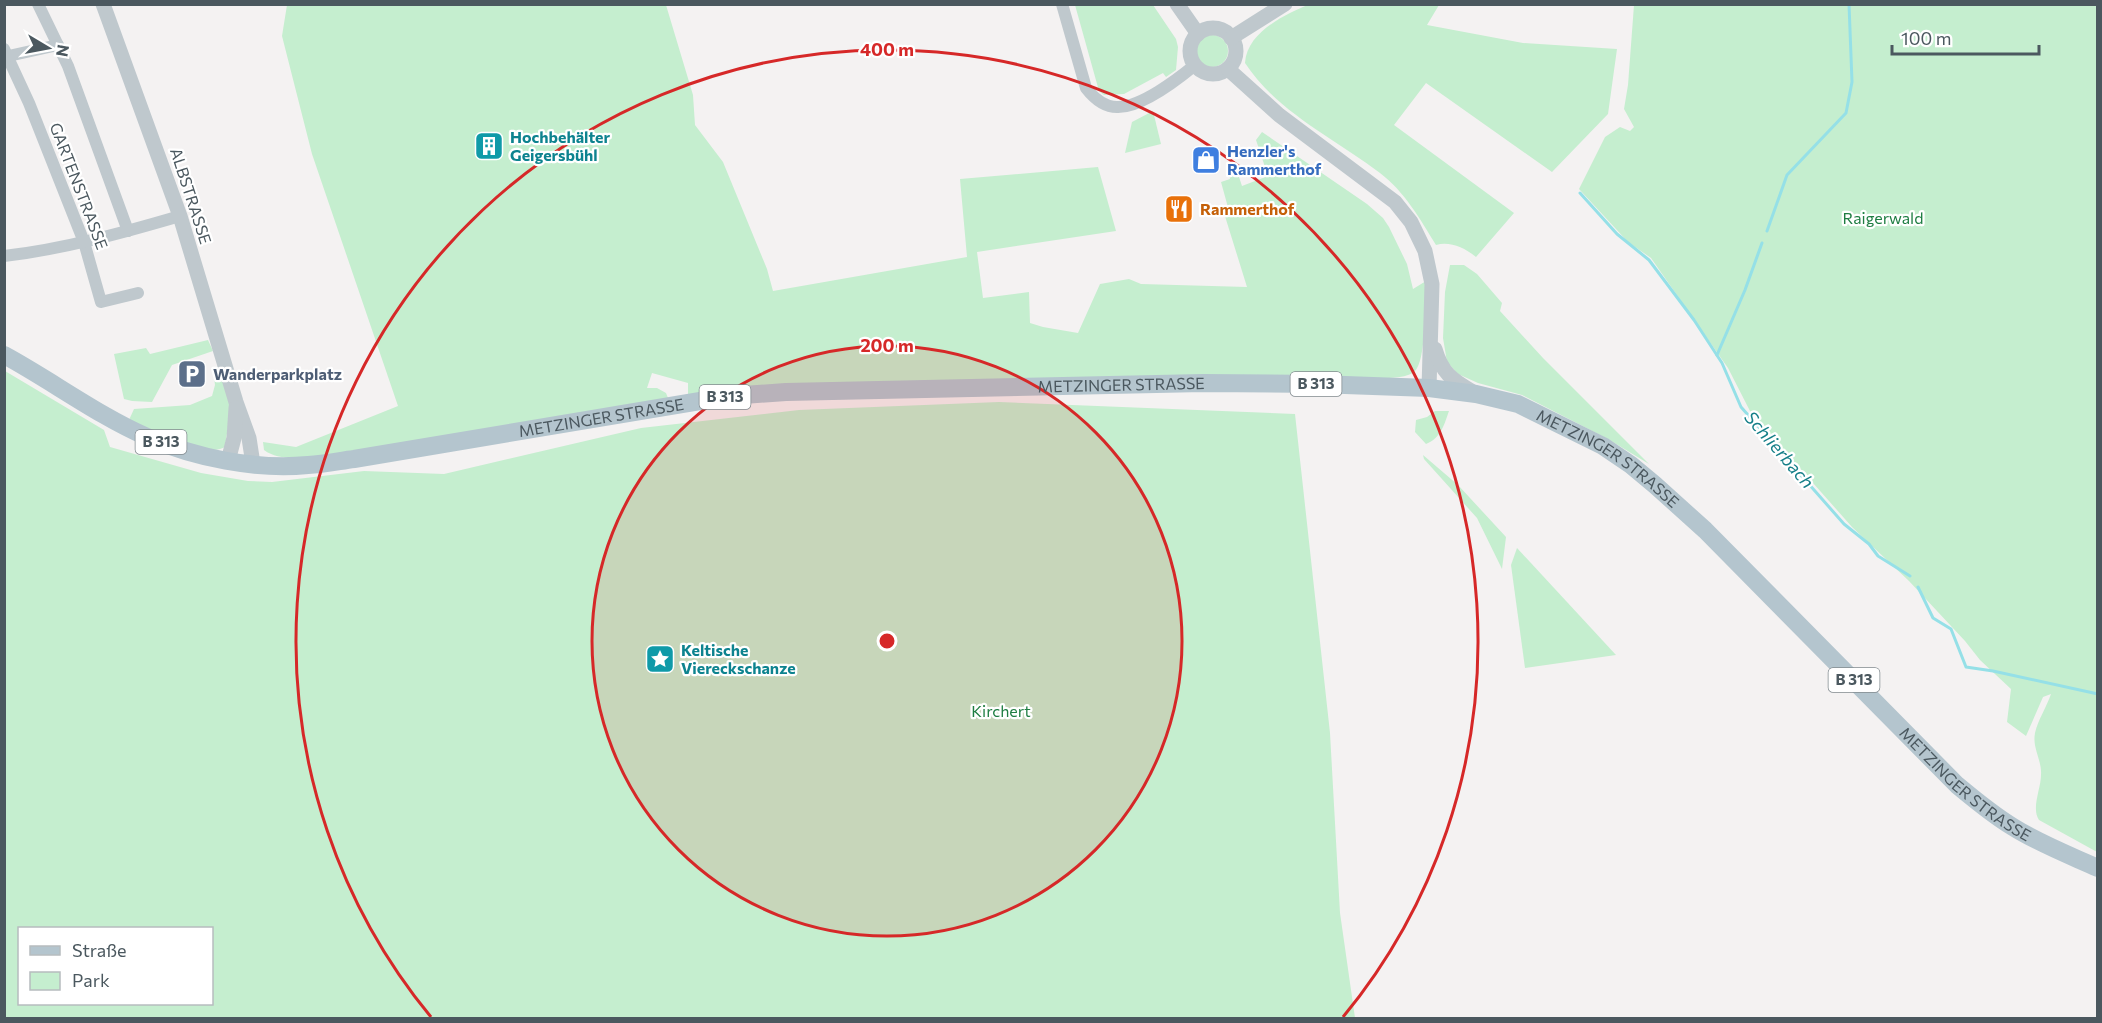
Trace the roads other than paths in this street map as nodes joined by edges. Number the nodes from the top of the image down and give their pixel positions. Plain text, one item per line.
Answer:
1 (38, 4) edge
2 (103, 4) edge
3 (1062, 4) edge
4 (1177, 4) edge
5 (1285, 4) edge
6 (1198, 34) junction
7 (1231, 38) junction
8 (58, 45) junction
9 (6, 54) edge
10 (1195, 65) junction
11 (1228, 69) junction
12 (180, 216) junction
13 (128, 231) junction
14 (84, 242) junction
15 (4, 256) edge
16 (138, 293) dead end
17 (1431, 334) junction
18 (4, 355) edge
19 (1429, 388) junction
20 (1476, 394) junction
21 (236, 402) junction
22 (228, 461) junction
23 (253, 464) junction
24 (2097, 868) edge

1 - 8 street
2 - 12 street, ALBSTRASSE
3 - 10 street
4 - 6 street
5 - 7 street
6 - 7 street
6 - 10 street
7 - 11 street
8 - 9 street
8 - 13 street
9 - 14 street, GARTENSTRASSE
10 - 11 street
11 - 17 street
12 - 13 street
12 - 21 street, ALBSTRASSE
13 - 14 street
14 - 15 street
14 - 16 street, GARTENSTRASSE
17 - 19 street
17 - 20 street
18 - 22 main road, METZINGER STRASSE / B 313
19 - 20 main road, METZINGER STRASSE / B 313
19 - 23 main road, METZINGER STRASSE / B 313
20 - 24 main road, METZINGER STRASSE / B 313
21 - 22 street, ALBSTRASSE
21 - 23 street, ALBSTRASSE
22 - 23 main road, METZINGER STRASSE / B 313

